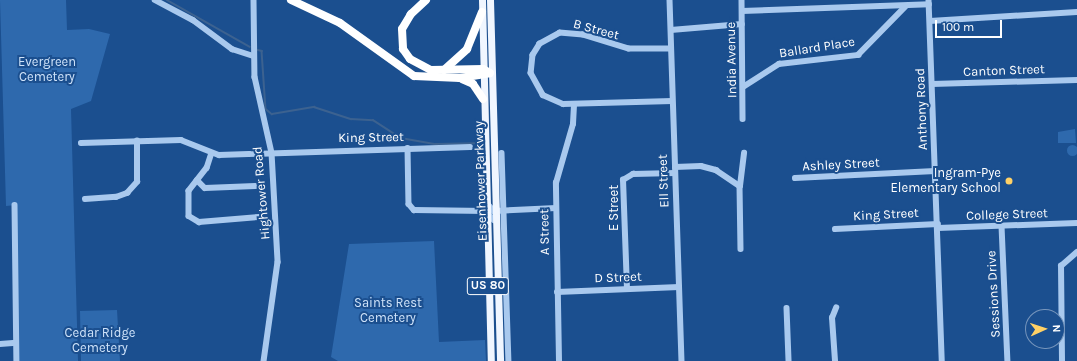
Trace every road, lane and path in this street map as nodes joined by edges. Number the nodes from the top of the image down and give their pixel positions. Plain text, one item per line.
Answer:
1 (155, 0) edge
2 (254, 0) edge
3 (291, 0) edge
4 (426, 0) edge
5 (482, 0) edge
6 (490, 0) edge
7 (670, 0) edge
8 (742, 0) edge
9 (929, 2) edge
10 (905, 7) junction
11 (482, 12) junction
12 (742, 12) junction
13 (1077, 12) edge
14 (930, 21) junction
15 (742, 24) junction
16 (671, 30) junction
17 (671, 49) junction
18 (254, 56) junction
19 (443, 70) junction
20 (485, 73) junction
21 (460, 78) junction
22 (1077, 80) edge
23 (932, 84) junction
24 (743, 87) junction
25 (483, 99) junction
26 (672, 101) junction
27 (574, 104) junction
28 (743, 119) dead end
29 (137, 141) junction
30 (81, 143) dead end
31 (470, 147) dead end
32 (408, 148) junction
33 (212, 153) junction
34 (272, 153) junction
35 (502, 153) dead end
36 (744, 153) dead end
37 (675, 170) junction
38 (935, 171) junction
39 (795, 178) dead end
40 (197, 180) junction
41 (255, 186) dead end
42 (740, 186) junction
43 (85, 199) dead end
44 (486, 201) junction
45 (15, 205) dead end
46 (556, 208) junction
47 (504, 210) junction
48 (486, 211) junction
49 (494, 211) junction
50 (259, 217) dead end
51 (494, 220) junction
52 (1077, 223) edge
53 (938, 226) junction
54 (1002, 226) junction
55 (835, 229) dead end
56 (741, 249) dead end
57 (1077, 252) edge
58 (679, 287) junction
59 (627, 289) junction
60 (557, 292) junction
61 (787, 308) dead end
62 (836, 308) dead end
63 (16, 343) junction
64 (0, 344) edge
65 (17, 361) edge
66 (264, 361) edge
67 (491, 361) edge
68 (500, 361) edge
69 (509, 361) edge
70 (559, 361) edge
71 (682, 361) edge
72 (789, 361) edge
73 (835, 361) edge
74 (942, 361) edge
75 (1008, 361) edge
76 (1062, 361) edge

1 - 18 street
2 - 18 street, Hightower Road
3 - 21 highway
4 - 19 highway
5 - 11 main road, Eisenhower Parkway / US 80
6 - 20 main road, Eisenhower Parkway / US 80
7 - 16 street, Ell Street
8 - 12 street, India Avenue
9 - 10 street
9 - 14 street, Anthony Road
10 - 12 street
10 - 24 street, Ballard Place
11 - 19 highway
11 - 20 main road, Eisenhower Parkway / US 80
12 - 15 street, India Avenue
13 - 14 street
14 - 23 street, Anthony Road
15 - 16 street
15 - 24 street, India Avenue
16 - 17 street, Ell Street
17 - 26 street, Ell Street
17 - 27 street, B Street
18 - 34 street, Hightower Road
19 - 20 highway
20 - 21 highway
20 - 25 main road, Eisenhower Parkway / US 80
20 - 49 main road, Eisenhower Parkway / US 80
21 - 25 highway
22 - 23 street, Canton Street
23 - 38 street, Anthony Road
24 - 28 street, India Avenue
25 - 44 main road, Eisenhower Parkway / US 80
26 - 27 street, B Street
26 - 37 street, Ell Street
27 - 46 street, A Street
29 - 30 street
29 - 33 street
29 - 43 street
31 - 32 street, King Street
32 - 34 street, King Street
32 - 48 street
33 - 34 street, King Street
33 - 40 street
34 - 66 street, Hightower Road
35 - 47 street
36 - 42 street
37 - 42 street
37 - 58 street, Ell Street
37 - 59 street, E Street
38 - 39 street, Ashley Street
38 - 53 street, Anthony Road
40 - 41 street
40 - 50 street
42 - 56 street
44 - 48 main road, Eisenhower Parkway / US 80
44 - 49 street
45 - 63 street
46 - 47 street
46 - 60 street, A Street
47 - 49 street
47 - 69 street
48 - 51 street
48 - 67 main road, Eisenhower Parkway / US 80
49 - 51 main road, Eisenhower Parkway / US 80
51 - 68 main road, Eisenhower Parkway / US 80
52 - 54 street, College Street
53 - 54 street, College Street
53 - 55 street, King Street
53 - 74 street, Anthony Road
54 - 75 street, Sessions Drive
57 - 76 street
58 - 59 street, D Street
58 - 71 street, Ell Street
59 - 60 street, D Street
60 - 70 street, A Street
61 - 72 street
62 - 73 street
63 - 64 street
63 - 65 street

